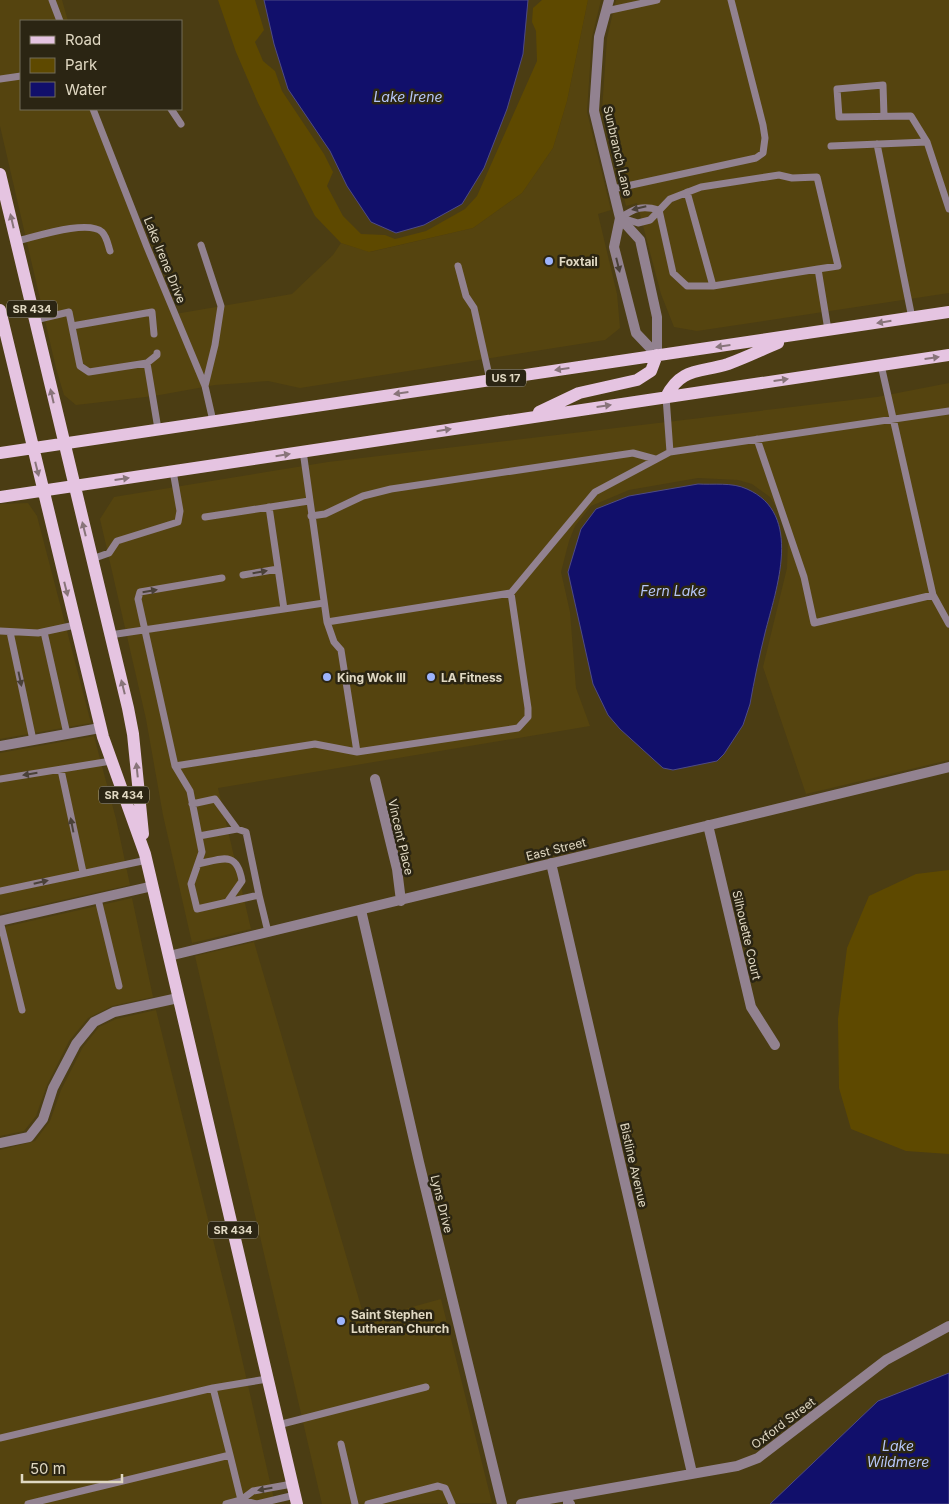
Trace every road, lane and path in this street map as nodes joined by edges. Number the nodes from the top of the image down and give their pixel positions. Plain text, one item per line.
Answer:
1 (52, 0) edge
2 (609, 0) edge
3 (657, 0) edge
4 (730, 0) edge
5 (606, 11) junction
6 (60, 20) edge
7 (20, 76) edge
8 (0, 79) edge
9 (94, 110) edge
10 (172, 110) edge
11 (884, 116) junction
12 (181, 124) dead end
13 (928, 142) junction
14 (877, 144) junction
15 (831, 146) dead end
16 (0, 174) edge
17 (613, 189) junction
18 (687, 192) junction
19 (949, 209) edge
20 (659, 210) junction
21 (620, 218) junction
22 (16, 241) junction
23 (201, 245) dead end
24 (110, 251) dead end
25 (458, 266) dead end
26 (818, 269) junction
27 (713, 286) junction
28 (0, 310) edge
29 (949, 312) edge
30 (912, 318) junction
31 (35, 320) junction
32 (72, 326) junction
33 (828, 330) junction
34 (154, 334) dead end
35 (796, 335) junction
36 (157, 353) dead end
37 (657, 355) junction
38 (949, 355) edge
39 (147, 363) junction
40 (881, 365) junction
41 (490, 380) junction
42 (205, 386) junction
43 (666, 397) junction
44 (949, 410) edge
45 (526, 418) junction
46 (893, 418) junction
47 (213, 421) junction
48 (158, 429) junction
49 (757, 439) junction
50 (63, 444) junction
51 (32, 448) junction
52 (0, 452) edge
53 (303, 452) junction
54 (670, 452) junction
55 (655, 459) junction
56 (174, 471) junction
57 (74, 486) junction
58 (43, 491) junction
59 (0, 497) edge
60 (310, 501) junction
61 (269, 507) junction
62 (205, 516) dead end
63 (311, 516) junction
64 (92, 559) junction
65 (278, 569) junction
66 (243, 575) dead end
67 (222, 578) dead end
68 (512, 593) junction
69 (933, 595) junction
70 (324, 603) junction
71 (284, 609) junction
72 (326, 622) junction
73 (949, 624) edge
74 (75, 625) junction
75 (144, 630) junction
76 (0, 631) edge
77 (10, 632) junction
78 (44, 632) junction
79 (110, 635) junction
80 (100, 728) junction
81 (68, 734) junction
82 (33, 740) junction
83 (0, 746) edge
84 (357, 752) junction
85 (112, 761) junction
86 (175, 766) junction
87 (949, 767) edge
88 (61, 770) junction
89 (0, 779) edge
90 (375, 779) dead end
91 (192, 804) junction
92 (708, 825) junction
93 (237, 829) junction
94 (199, 836) junction
95 (146, 857) junction
96 (551, 863) junction
97 (198, 864) junction
98 (82, 872) junction
99 (153, 886) junction
100 (0, 892) edge
101 (259, 895) junction
102 (98, 899) junction
103 (401, 901) junction
104 (228, 902) junction
105 (361, 910) junction
106 (0, 921) edge
107 (268, 932) junction
108 (168, 956) junction
109 (119, 986) dead end
110 (178, 998) junction
111 (22, 1010) dead end
112 (775, 1045) dead end
113 (0, 1143) edge
114 (949, 1326) edge
115 (267, 1378) junction
116 (426, 1387) dead end
117 (213, 1388) junction
118 (278, 1425) junction
119 (0, 1438) edge
120 (341, 1444) dead end
121 (230, 1455) junction
122 (692, 1473) junction
123 (294, 1494) edge
124 (242, 1502) edge
125 (568, 1502) edge
126 (28, 1504) edge
127 (226, 1504) edge
128 (355, 1504) edge
129 (368, 1504) edge
130 (452, 1504) edge
131 (502, 1504) edge
132 (521, 1504) edge

1 - 6 lane
2 - 5 street, Sunbranch Lane
3 - 5 lane
4 - 17 lane
5 - 17 street, Sunbranch Lane
7 - 8 lane
9 - 42 lane, Lake Irene Drive
10 - 12 lane
11 - 11 lane
11 - 13 lane
13 - 14 lane
13 - 19 lane
14 - 15 lane
14 - 30 lane
22 -> 16 main road, SR 434
17 - 21 street, Sunbranch Lane
18 - 20 lane
18 - 26 lane
18 - 27 lane
20 -> 21 lane
20 - 21 lane
20 - 27 lane
21 - 37 street, Sunbranch Lane
21 -> 37 street, Sunbranch Lane
22 - 24 lane
22 - 31 main road, SR 434
23 - 42 lane
25 - 41 lane
26 - 27 lane
26 - 33 lane
28 - 51 main road, SR 434
29 - 30 main road, US 17
30 -> 33 main road, US 17
31 - 32 lane
50 -> 31 main road, SR 434
32 - 34 lane
32 - 39 lane
33 - 35 main road, US 17
35 -> 37 main road, US 17
35 - 43 main road
36 - 39 lane
37 -> 41 main road, US 17
37 - 45 main road
40 -> 38 main road
39 - 48 lane
43 -> 40 main road
40 - 46 lane
41 -> 47 main road, US 17
42 - 47 lane, Lake Irene Drive
45 -> 43 main road
43 - 54 lane
44 - 46 lane
53 -> 45 main road
46 - 49 lane
46 - 69 lane
47 - 48 main road, US 17
48 - 50 main road, US 17
49 - 54 lane
49 - 69 lane
50 - 51 main road, US 17
50 - 57 main road, SR 434
51 - 52 main road, US 17
51 -> 58 main road, SR 434
56 -> 53 main road
53 - 60 lane
54 - 55 lane
55 - 63 lane
55 - 68 lane
57 -> 56 main road
56 - 64 lane
57 - 58 main road
64 -> 57 main road, SR 434
58 - 59 main road
58 -> 74 main road, SR 434
60 - 61 lane
60 - 63 lane
61 - 62 lane
61 - 65 lane
63 - 70 lane
64 - 79 main road, SR 434
66 -> 65 lane
65 - 71 lane
75 -> 67 lane
68 - 72 lane
68 - 84 lane
69 - 73 lane
70 - 71 lane
70 - 72 lane
71 - 75 lane
72 - 84 lane
74 - 78 lane
74 - 80 main road, SR 434
75 - 79 lane
75 - 86 lane
76 - 77 lane
77 - 78 lane
77 -> 82 lane
78 - 81 lane
95 -> 79 main road, SR 434
80 - 81 street
80 - 85 main road, SR 434
81 - 82 street
82 - 83 street
84 - 86 lane
85 - 88 lane
85 - 95 main road, SR 434
86 - 91 lane
87 - 92 street, East Street
88 -> 89 lane
98 -> 88 lane
90 - 103 street, Vincent Place
91 - 93 lane
91 - 94 lane
92 - 96 street, East Street
92 - 112 street, Silhouette Court
93 - 94 lane
93 - 101 lane
94 - 97 lane
95 - 98 lane
95 - 99 main road, SR 434
96 - 103 street, East Street
96 - 122 street, Bistline Avenue
97 - 104 lane
97 - 104 lane
100 -> 98 lane
99 - 102 street
99 - 108 main road, SR 434
101 - 104 lane
101 - 107 lane
102 - 106 street
102 - 109 lane
103 - 105 street, East Street
105 - 107 street, East Street
105 - 131 street, Lyns Drive
106 - 111 lane
107 - 108 street, East Street
108 - 110 main road, SR 434
110 - 113 street
110 - 115 main road, SR 434
114 - 122 street, Oxford Street
115 - 117 lane
115 - 118 main road, SR 434
116 - 118 lane
117 - 119 lane
117 - 121 lane
118 - 123 main road, SR 434
120 - 128 lane
121 - 124 lane
121 - 126 lane
122 - 125 street, Oxford Street
123 - 124 lane
123 -> 124 lane
124 - 127 lane
125 - 132 street, Oxford Street
129 - 130 lane

